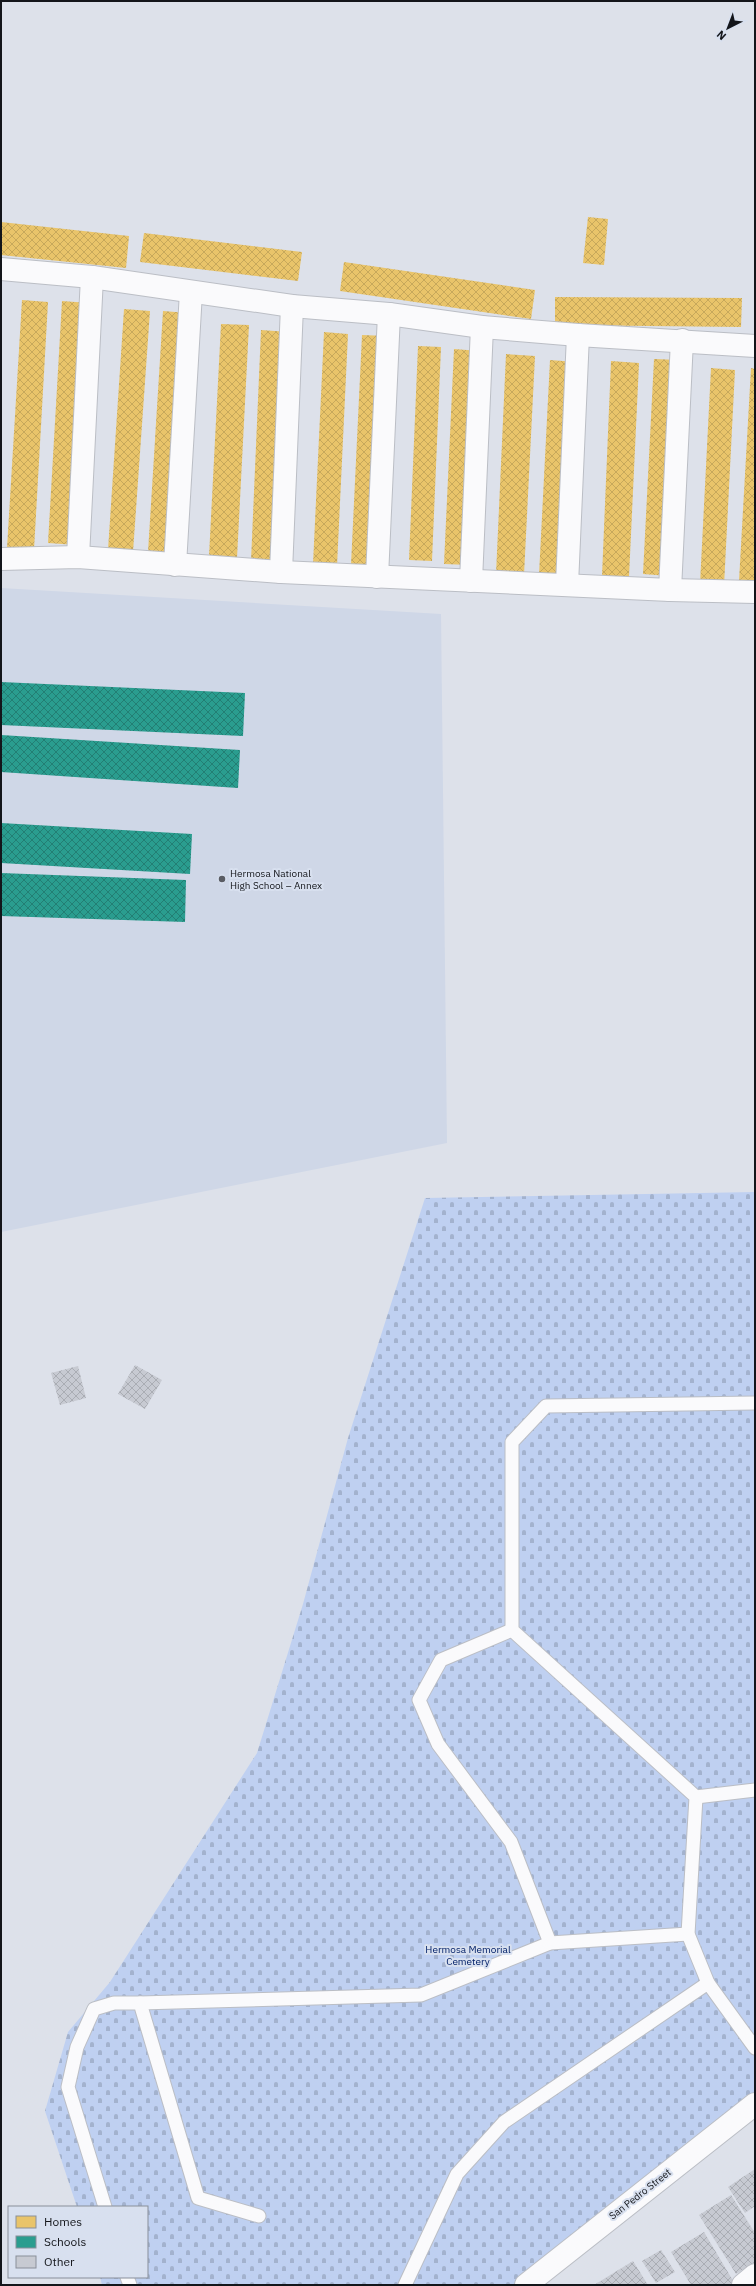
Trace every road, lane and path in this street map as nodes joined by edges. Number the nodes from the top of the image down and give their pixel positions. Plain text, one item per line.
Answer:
1 (1, 269) edge
2 (92, 277) junction
3 (191, 292) junction
4 (292, 306) junction
5 (388, 314) junction
6 (482, 327) junction
7 (578, 335) junction
8 (682, 340) junction
9 (755, 346) edge
10 (78, 557) junction
11 (1, 559) edge
12 (175, 565) junction
13 (280, 572) junction
14 (377, 577) junction
15 (471, 581) junction
16 (567, 586) junction
17 (670, 590) junction
18 (755, 592) edge
19 (755, 1403) edge
20 (512, 1630) junction
21 (755, 1790) edge
22 (696, 1797) junction
23 (688, 1934) junction
24 (550, 1943) junction
25 (708, 1983) junction
26 (140, 2003) junction
27 (755, 2048) edge
28 (755, 2104) edge
29 (105, 2206) edge
30 (259, 2216) dead end
31 (755, 2275) edge
32 (406, 2285) edge
33 (526, 2285) edge
34 (743, 2285) edge

1 - 2 street
2 - 3 street
2 - 10 street
3 - 4 street
3 - 12 street
4 - 5 street
4 - 13 street
5 - 6 street
5 - 14 street
6 - 7 street
6 - 15 street
7 - 8 street
7 - 16 street
8 - 9 street
8 - 17 street
10 - 11 street
10 - 12 street
12 - 13 street
13 - 14 street
14 - 15 street
15 - 16 street
16 - 17 street
17 - 18 street
19 - 20 lane
20 - 22 lane
20 - 24 lane
21 - 22 lane
22 - 23 lane
23 - 24 lane
23 - 25 lane
24 - 26 lane
25 - 27 lane
25 - 32 lane
26 - 29 lane
26 - 30 lane
28 - 33 street, San Pedro Street
31 - 34 street

